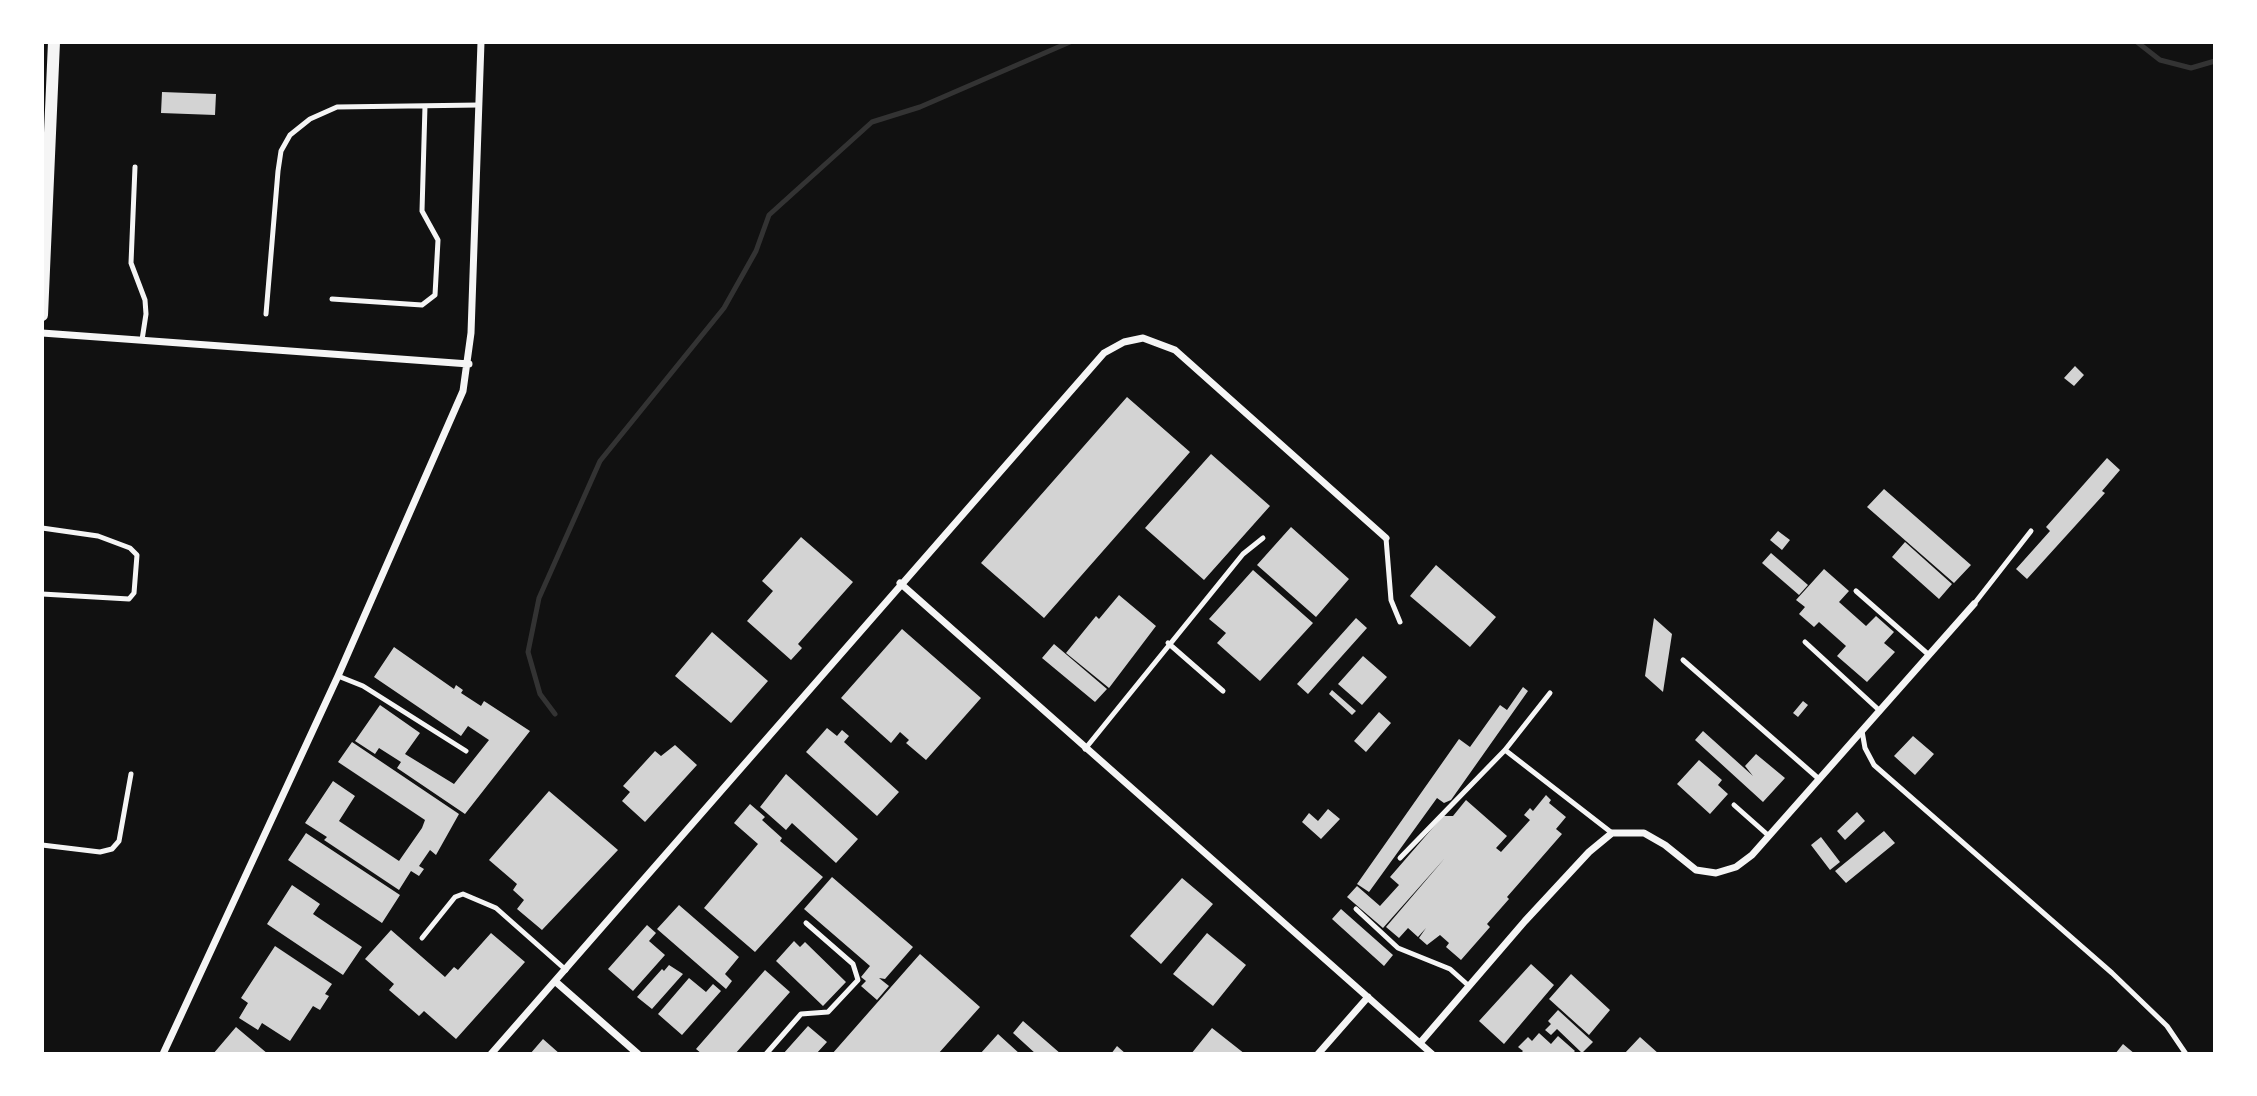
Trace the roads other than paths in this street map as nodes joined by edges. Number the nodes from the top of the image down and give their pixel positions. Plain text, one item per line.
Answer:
1 (54, 42) edge
2 (481, 42) edge
3 (479, 105) junction
4 (425, 106) junction
5 (135, 167) dead end
6 (332, 299) dead end
7 (266, 314) dead end
8 (42, 315) edge
9 (42, 333) edge
10 (142, 340) junction
11 (469, 365) junction
12 (42, 528) edge
13 (2031, 531) dead end
14 (1263, 538) dead end
15 (1385, 538) joint
16 (900, 583) junction
17 (1856, 591) dead end
18 (42, 594) edge
19 (1974, 604) joint
20 (1400, 622) dead end
21 (1805, 642) dead end
22 (1168, 643) junction
23 (1929, 655) junction
24 (1684, 660) dead end
25 (338, 676) junction
26 (1223, 691) dead end
27 (1550, 693) dead end
28 (1880, 711) junction
29 (1862, 732) junction
30 (1085, 750) junction
31 (1505, 750) junction
32 (466, 751) dead end
33 (131, 774) dead end
34 (1819, 779) junction
35 (1734, 805) dead end
36 (1612, 833) junction
37 (1769, 836) junction
38 (42, 845) edge
39 (1400, 858) dead end
40 (1356, 909) dead end
41 (806, 923) dead end
42 (422, 938) dead end
43 (566, 970) junction
44 (556, 982) junction
45 (1469, 986) junction
46 (1368, 998) junction
47 (1420, 1043) junction
48 (163, 1054) edge
49 (491, 1054) edge
50 (638, 1054) edge
51 (766, 1054) edge
52 (1318, 1054) edge
53 (1432, 1054) edge
54 (2186, 1054) edge

1 - 8 street
2 - 3 street
3 - 4 lane
3 - 11 street
4 - 6 lane
4 - 7 lane
5 - 10 lane
9 - 10 street
10 - 11 street
11 - 25 street
12 - 18 lane
13 - 19 lane
14 - 22 lane
15 - 16 street
15 - 20 lane
16 - 30 street
16 - 43 street
17 - 23 lane
19 - 23 street
21 - 28 lane
22 - 26 lane
22 - 30 lane
23 - 28 street
24 - 34 lane
25 - 32 lane
25 - 48 street
27 - 31 lane
28 - 29 street
29 - 34 street
29 - 54 lane
30 - 46 street
31 - 36 lane
31 - 39 lane
33 - 38 lane
34 - 37 street
35 - 37 lane
36 - 37 street
36 - 45 street
40 - 45 lane
41 - 51 lane
42 - 43 lane
43 - 44 street
44 - 49 street
44 - 50 street
45 - 47 street
46 - 47 street
46 - 52 street
47 - 53 street

